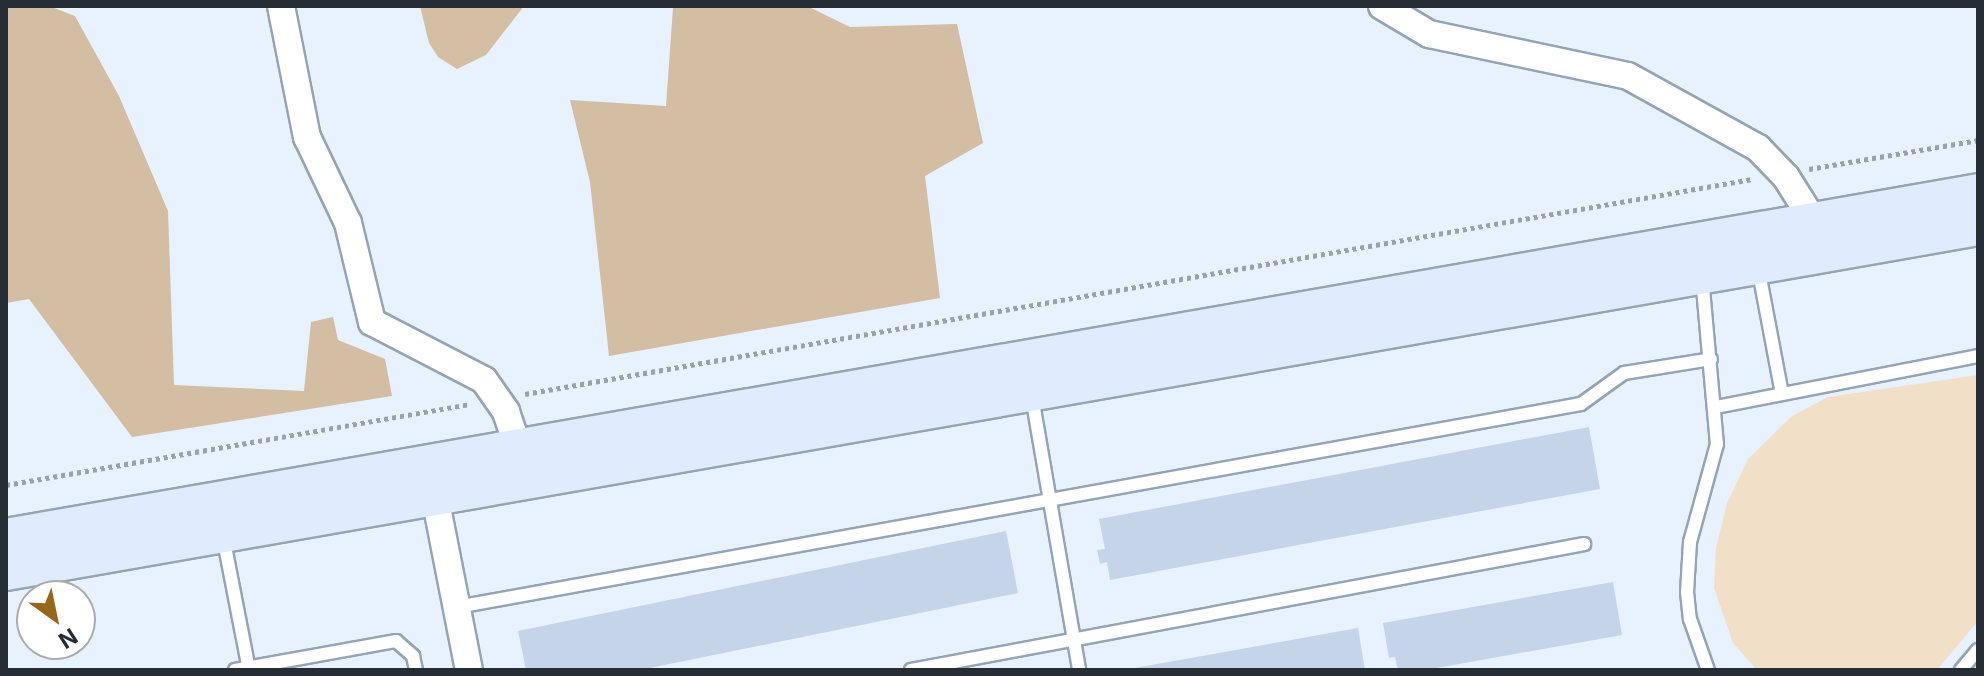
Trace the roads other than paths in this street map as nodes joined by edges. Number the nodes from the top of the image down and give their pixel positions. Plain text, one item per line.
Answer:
1 (281, 6) edge
2 (1382, 6) edge
3 (1978, 192) edge
4 (1813, 220) junction
5 (1978, 227) edge
6 (1758, 265) junction
7 (1701, 274) junction
8 (1978, 356) edge
9 (1711, 359) junction
10 (1031, 392) junction
11 (1782, 394) junction
12 (1716, 407) junction
13 (518, 447) junction
14 (435, 497) junction
15 (1050, 500) junction
16 (223, 534) junction
17 (6, 537) edge
18 (1584, 544) dead end
19 (6, 572) edge
20 (457, 607) junction
21 (1073, 640) junction
22 (1978, 650) edge
23 (244, 669) edge
24 (416, 670) edge
25 (469, 670) edge
26 (911, 670) edge
27 (1079, 670) edge
28 (1708, 670) edge
29 (1961, 670) edge

1 - 13 street
2 - 4 street
3 - 4 main road
4 - 13 main road
5 - 6 main road
6 - 7 main road
6 - 11 lane
7 - 9 lane
7 - 10 main road
8 - 11 lane
9 - 12 lane
9 - 15 lane
10 - 14 main road
10 - 15 lane
11 - 12 lane
12 - 28 lane
13 - 17 main road
14 - 16 main road
14 - 20 street
15 - 20 lane
15 - 21 lane
16 - 19 main road
16 - 23 lane
18 - 21 lane
20 - 25 street
21 - 26 lane
21 - 27 lane
22 - 29 lane
23 - 24 lane

